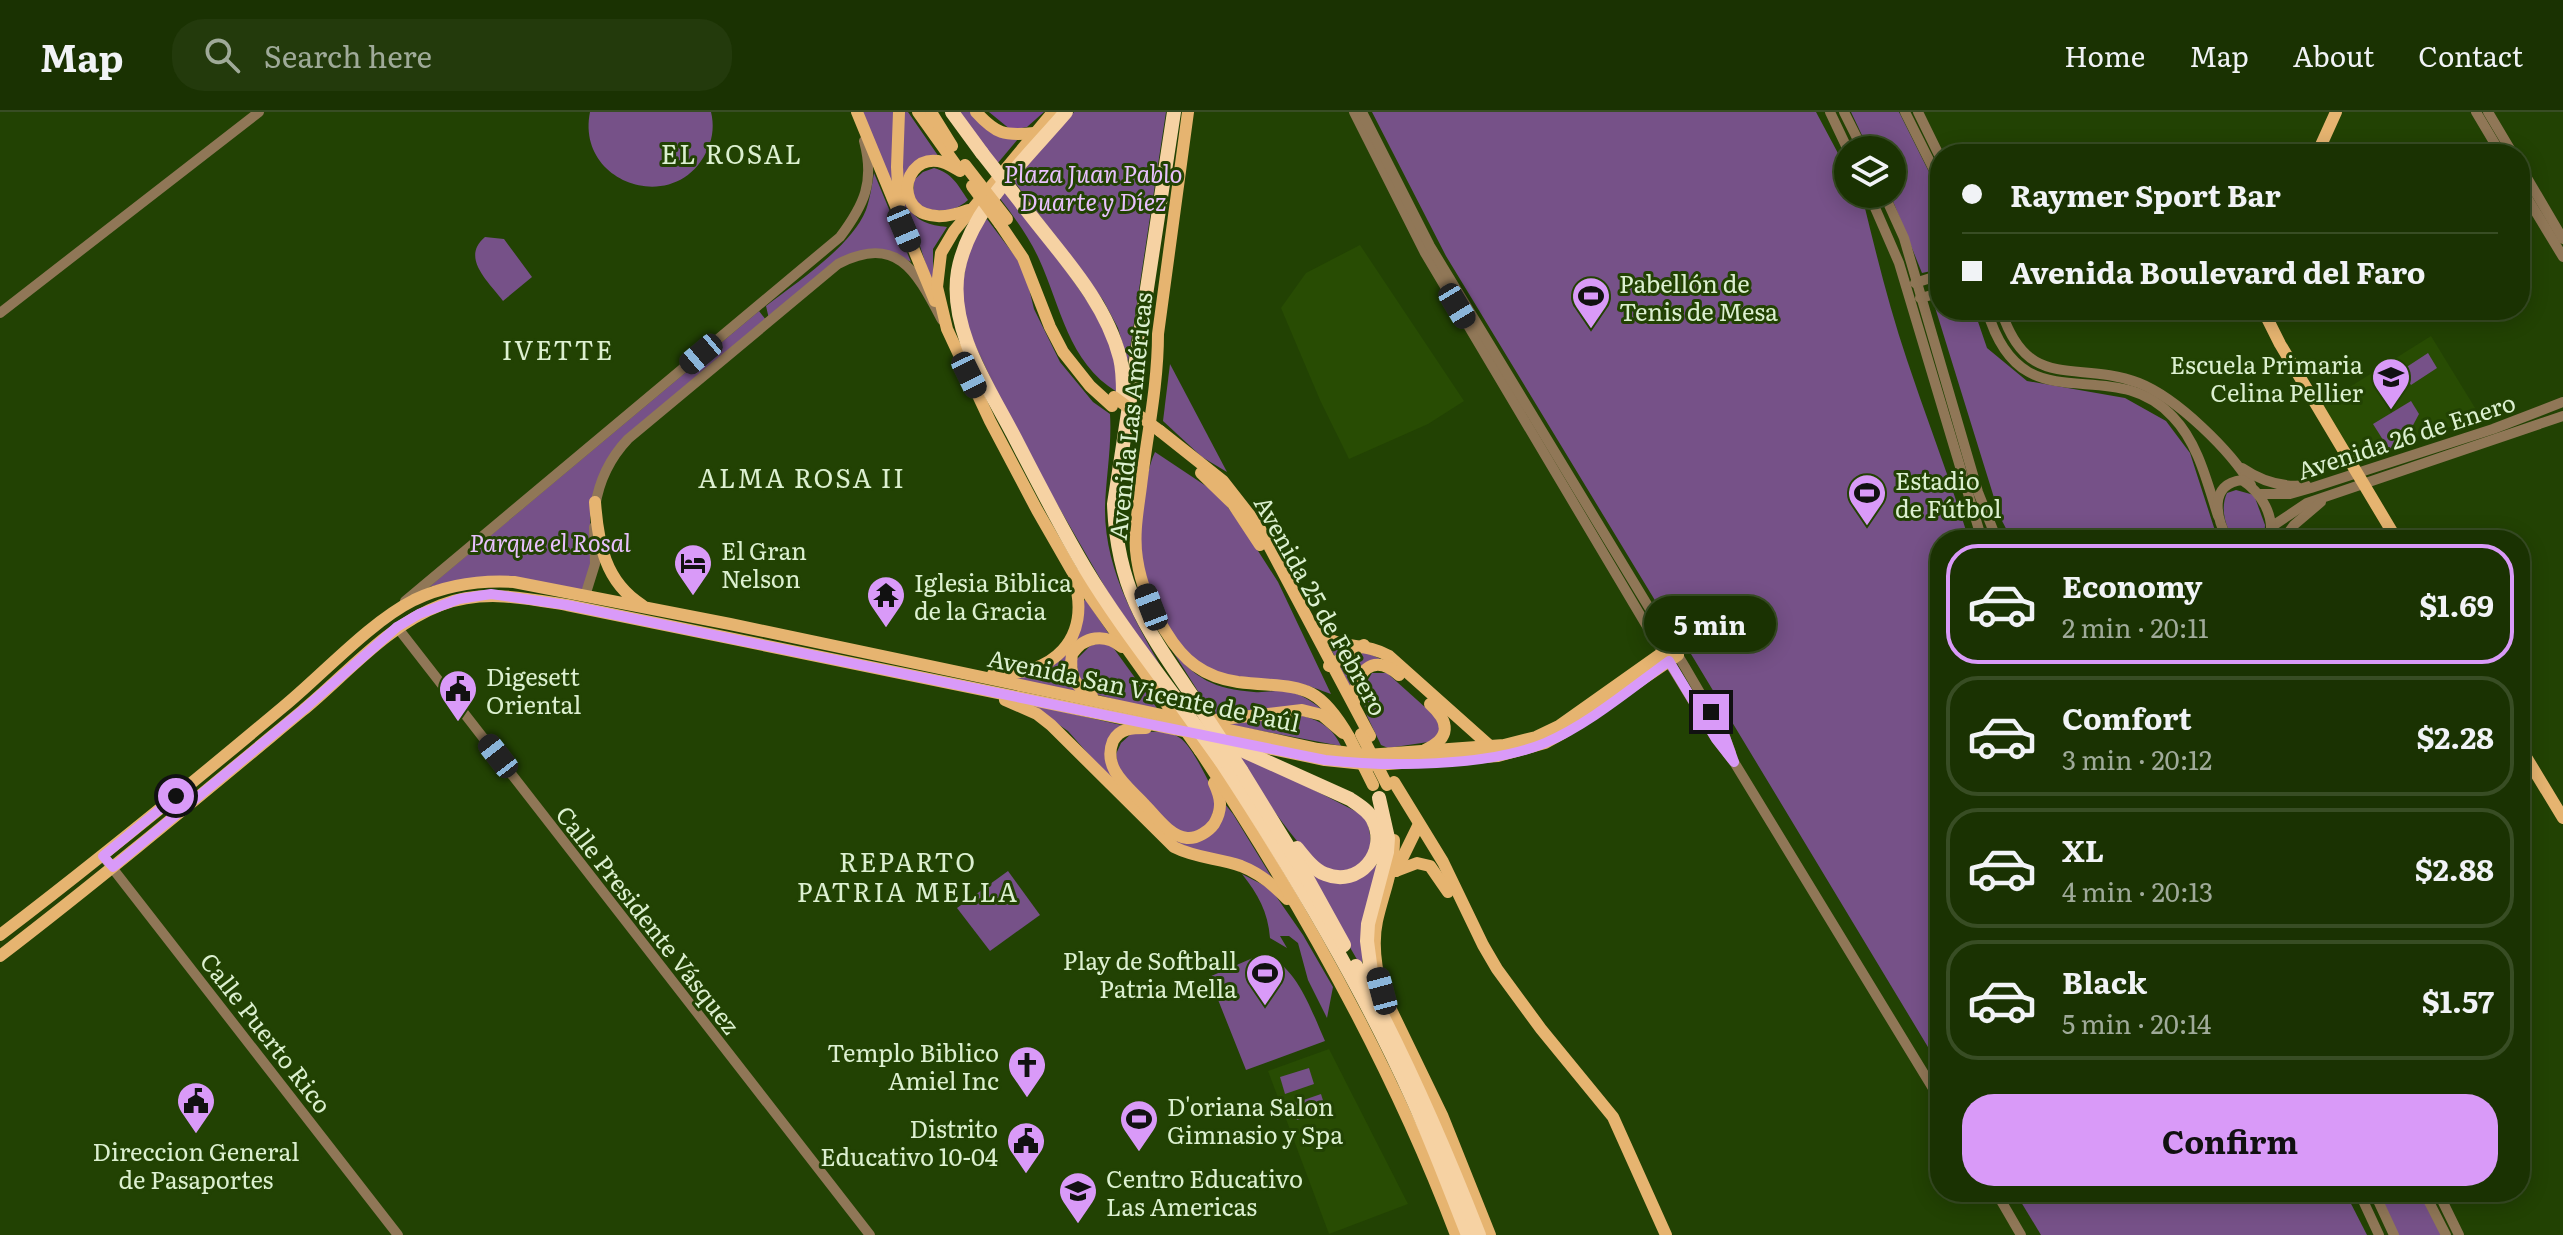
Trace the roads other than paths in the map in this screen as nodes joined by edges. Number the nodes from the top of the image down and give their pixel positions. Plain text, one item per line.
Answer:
1 (259, 112) edge
2 (857, 112) edge
3 (899, 112) edge
4 (918, 112) edge
5 (931, 112) edge
6 (952, 112) edge
7 (976, 112) edge
8 (1053, 112) edge
9 (1066, 112) edge
10 (1174, 112) edge
11 (1188, 112) edge
12 (1354, 112) edge
13 (1362, 112) edge
14 (1830, 112) edge
15 (1844, 112) edge
16 (1905, 112) edge
17 (1918, 112) edge
18 (2336, 112) edge
19 (2476, 112) edge
20 (2488, 112) edge
21 (1034, 133) junction
22 (1841, 136) edge
23 (1856, 136) edge
24 (1934, 144) edge
25 (2322, 144) edge
26 (2495, 144) edge
27 (2507, 144) edge
28 (1930, 162) edge
29 (963, 168) junction
30 (2530, 183) edge
31 (2530, 203) edge
32 (1875, 208) edge
33 (1890, 208) edge
34 (971, 209) junction
35 (904, 229) junction
36 (2563, 239) edge
37 (2563, 257) edge
38 (1930, 278) edge
39 (1918, 282) junction
40 (1906, 285) junction
41 (1930, 296) edge
42 (1923, 298) junction
43 (1910, 299) junction
44 (0, 313) edge
45 (1991, 320) edge
46 (2004, 320) edge
47 (2268, 320) edge
48 (947, 329) junction
49 (2563, 402) edge
50 (2563, 416) edge
51 (1125, 424) junction
52 (1159, 435) junction
53 (2240, 466) junction
54 (2362, 479) junction
55 (2331, 481) junction
56 (2251, 485) junction
57 (2343, 492) junction
58 (2260, 494) junction
59 (595, 502) junction
60 (1037, 510) junction
61 (2218, 516) junction
62 (2271, 527) junction
63 (1979, 530) edge
64 (1993, 530) edge
65 (2223, 530) edge
66 (2271, 530) edge
67 (2290, 530) edge
68 (2391, 530) edge
69 (1072, 571) junction
70 (1103, 594) junction
71 (585, 596) junction
72 (648, 609) junction
73 (389, 615) junction
74 (1307, 616) junction
75 (397, 627) junction
76 (1364, 645) junction
77 (1127, 652) junction
78 (1670, 654) junction
79 (1330, 665) junction
80 (955, 672) junction
81 (952, 685) junction
82 (1167, 696) junction
83 (1354, 705) junction
84 (1145, 711) junction
85 (1440, 713) junction
86 (1192, 722) junction
87 (1170, 728) junction
88 (1206, 735) junction
89 (1360, 736) junction
90 (1486, 747) junction
91 (1200, 751) junction
92 (1419, 752) junction
93 (2530, 764) edge
94 (1241, 770) junction
95 (1383, 788) junction
96 (2563, 818) edge
97 (1417, 828) junction
98 (103, 856) junction
99 (113, 867) junction
100 (1392, 875) junction
101 (1448, 892) junction
102 (0, 935) edge
103 (1324, 953) junction
104 (0, 956) edge
105 (1383, 1014) junction
106 (1541, 1029) junction
107 (1930, 1084) edge
108 (2002, 1202) edge
109 (2364, 1202) edge
110 (2379, 1202) edge
111 (2429, 1202) edge
112 (2443, 1202) edge
113 (398, 1235) edge
114 (870, 1235) edge
115 (1456, 1235) edge
116 (1468, 1235) edge
117 (1479, 1235) edge
118 (1490, 1235) edge
119 (1666, 1235) edge
120 (2021, 1235) edge
121 (2379, 1235) edge
122 (2394, 1235) edge
123 (2446, 1235) edge
124 (2459, 1235) edge

1 - 44 street
2 - 35 main road
2 - 73 street, Avenida San Vicente de Paúl
3 - 35 main road
4 - 29 main road
5 - 29 main road
6 - 51 highway, bridge
7 - 21 main road
8 - 21 main road
9 - 70 highway
10 - 51 highway
11 - 89 main road, Avenida Las Américas
12 - 78 street
13 - 78 street
14 - 22 street
15 - 23 street
16 - 28 street
17 - 24 street
18 - 25 main road
19 - 26 street
20 - 27 street
21 - 34 main road
29 - 34 main road
29 - 52 main road, Avenida 25 de Febrero, bridge
30 - 36 street
31 - 37 street
32 - 40 street
33 - 39 street
34 - 48 main road
35 - 48 main road
38 - 39 street
39 - 40 street
39 - 42 street
40 - 43 street
41 - 42 street
42 - 43 street
42 - 64 street
43 - 63 street
45 - 61 street
46 - 53 street
47 - 54 main road
48 - 59 street
48 - 60 main road
49 - 54 street, Avenida 26 de Enero
50 - 54 street, Avenida 26 de Enero
51 - 94 highway, bridge
52 - 74 main road, Avenida 25 de Febrero
52 - 79 main road, Avenida 25 de Febrero
53 - 55 street
53 - 56 street
54 - 55 street, Avenida 26 de Enero
54 - 57 street, Avenida 26 de Enero
54 - 68 main road
55 - 58 street, Avenida 26 de Enero
56 - 58 street
56 - 61 street
57 - 62 street, Avenida 26 de Enero
57 - 67 street
58 - 62 street
59 - 71 street
59 - 72 main road
60 - 69 main road
60 - 70 highway
61 - 65 street
62 - 66 street
69 - 77 main road
69 - 80 main road
70 - 82 highway
71 - 72 main road, Avenida San Vicente de Paúl
71 - 73 main road, Avenida San Vicente de Paúl
72 - 80 main road, Avenida San Vicente de Paúl
73 - 98 main road, Avenida San Vicente de Paúl
74 - 76 main road
74 - 79 main road, Avenida 25 de Febrero
75 - 81 main road, Avenida San Vicente de Paúl
75 - 99 main road, Avenida San Vicente de Paúl
75 - 114 street, Calle Presidente Vásquez
76 - 79 main road
76 - 90 main road
77 - 82 main road
77 - 84 main road
78 - 88 main road, Avenida San Vicente de Paúl
78 - 90 main road, Avenida San Vicente de Paúl
78 - 107 street
79 - 83 main road, Avenida 25 de Febrero
79 - 89 main road, Avenida 25 de Febrero
80 - 84 main road, Avenida San Vicente de Paúl
81 - 87 main road, Avenida San Vicente de Paúl
81 - 103 main road
82 - 91 main road, bridge
82 - 116 highway, bridge
83 - 85 main road
83 - 89 main road, Avenida 25 de Febrero
84 - 86 main road, Avenida San Vicente de Paúl
85 - 90 main road
85 - 92 main road
86 - 89 main road
86 - 92 main road, Avenida San Vicente de Paúl
87 - 88 main road, Avenida San Vicente de Paúl
87 - 91 main road
88 - 94 highway
89 - 95 main road, Avenida Las Américas, bridge
89 - 95 main road, Avenida 25 de Febrero
90 - 92 main road, Avenida San Vicente de Paúl
91 - 103 main road
93 - 96 main road
94 - 105 highway
95 - 97 main road, Avenida 25 de Febrero
95 - 100 main road, Avenida Las Américas
95 - 105 highway
97 - 100 main road
97 - 101 main road, Avenida 25 de Febrero
97 - 106 main road, Avenida 25 de Febrero
98 - 99 street, Calle Puerto Rico
98 - 102 main road, Avenida San Vicente de Paúl
99 - 104 main road, Avenida San Vicente de Paúl
99 - 113 street, Calle Puerto Rico
100 - 101 main road
100 - 118 main road, Avenida Las Américas
101 - 106 main road, Avenida 25 de Febrero
103 - 115 main road
105 - 117 highway
106 - 119 main road, Avenida 25 de Febrero
108 - 120 street
109 - 121 street
110 - 122 street
111 - 123 street
112 - 124 street

